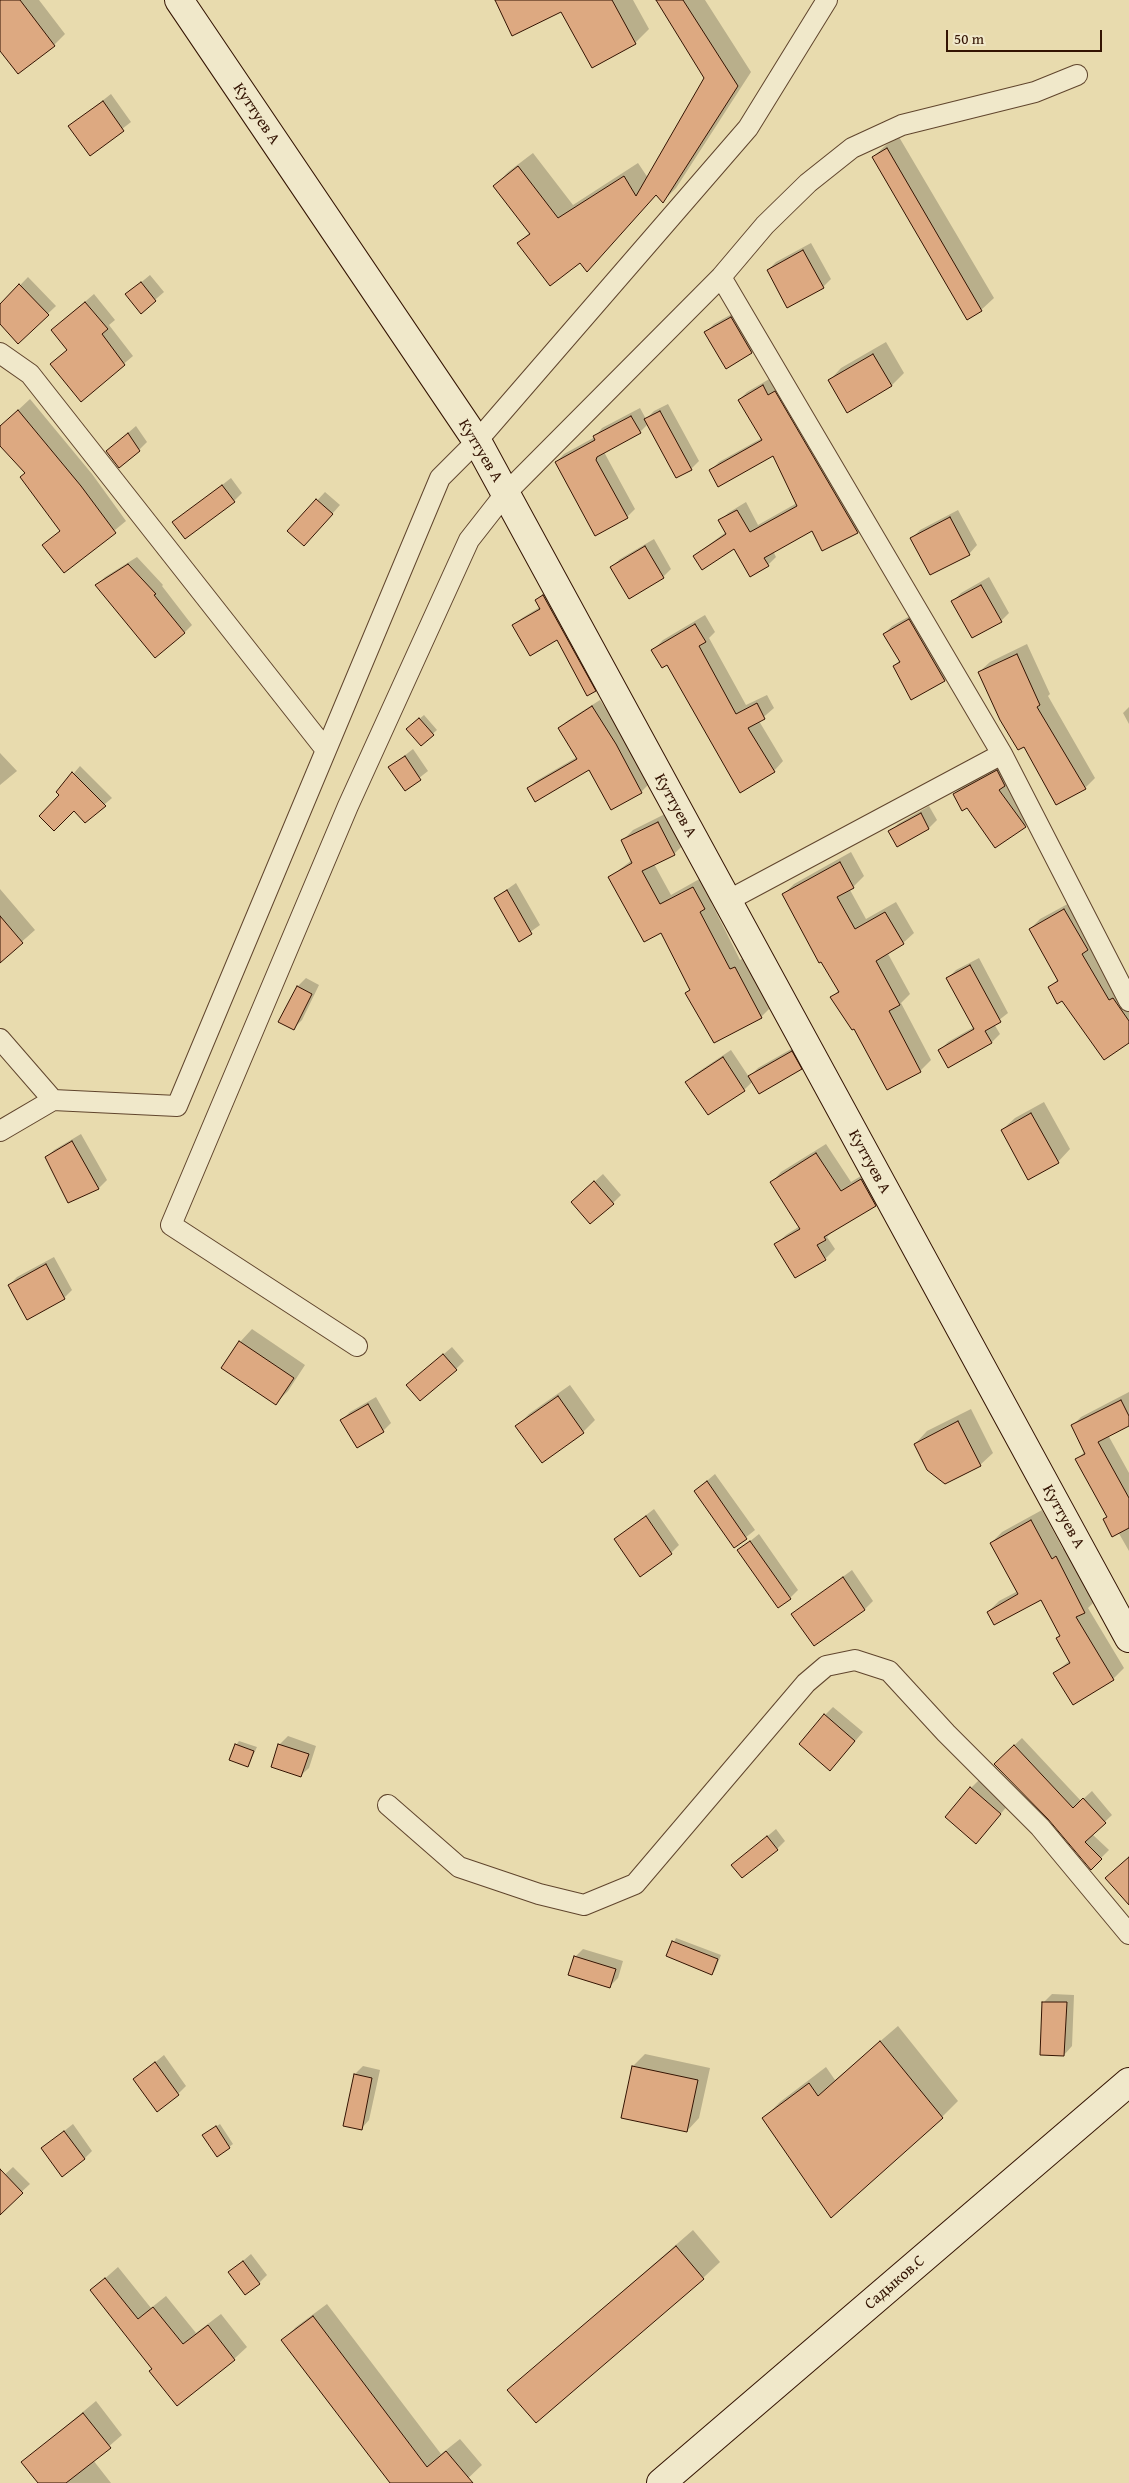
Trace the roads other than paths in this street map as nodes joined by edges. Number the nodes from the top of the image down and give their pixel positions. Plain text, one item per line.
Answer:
1 (179, 0) edge
2 (827, 0) edge
3 (1077, 75) dead end
4 (722, 278) junction
5 (0, 353) edge
6 (477, 441) junction
7 (505, 494) junction
8 (326, 750) junction
9 (1002, 754) junction
10 (727, 902) junction
11 (1129, 1001) edge
12 (0, 1039) edge
13 (53, 1100) junction
14 (0, 1131) edge
15 (357, 1346) dead end
16 (1129, 1638) edge
17 (388, 1805) dead end
18 (1129, 1934) edge
19 (1129, 2082) edge
20 (661, 2483) edge

1 - 6 street, Куттуев А
2 - 6 street
3 - 4 street
4 - 7 street
4 - 9 street
5 - 8 street
6 - 7 street, Куттуев А
6 - 8 street
7 - 10 street, Куттуев А
7 - 15 street
8 - 13 street
9 - 10 street
9 - 11 street
10 - 16 street, Куттуев А
12 - 13 street
13 - 14 street
17 - 18 street
19 - 20 street, Садыков.С

